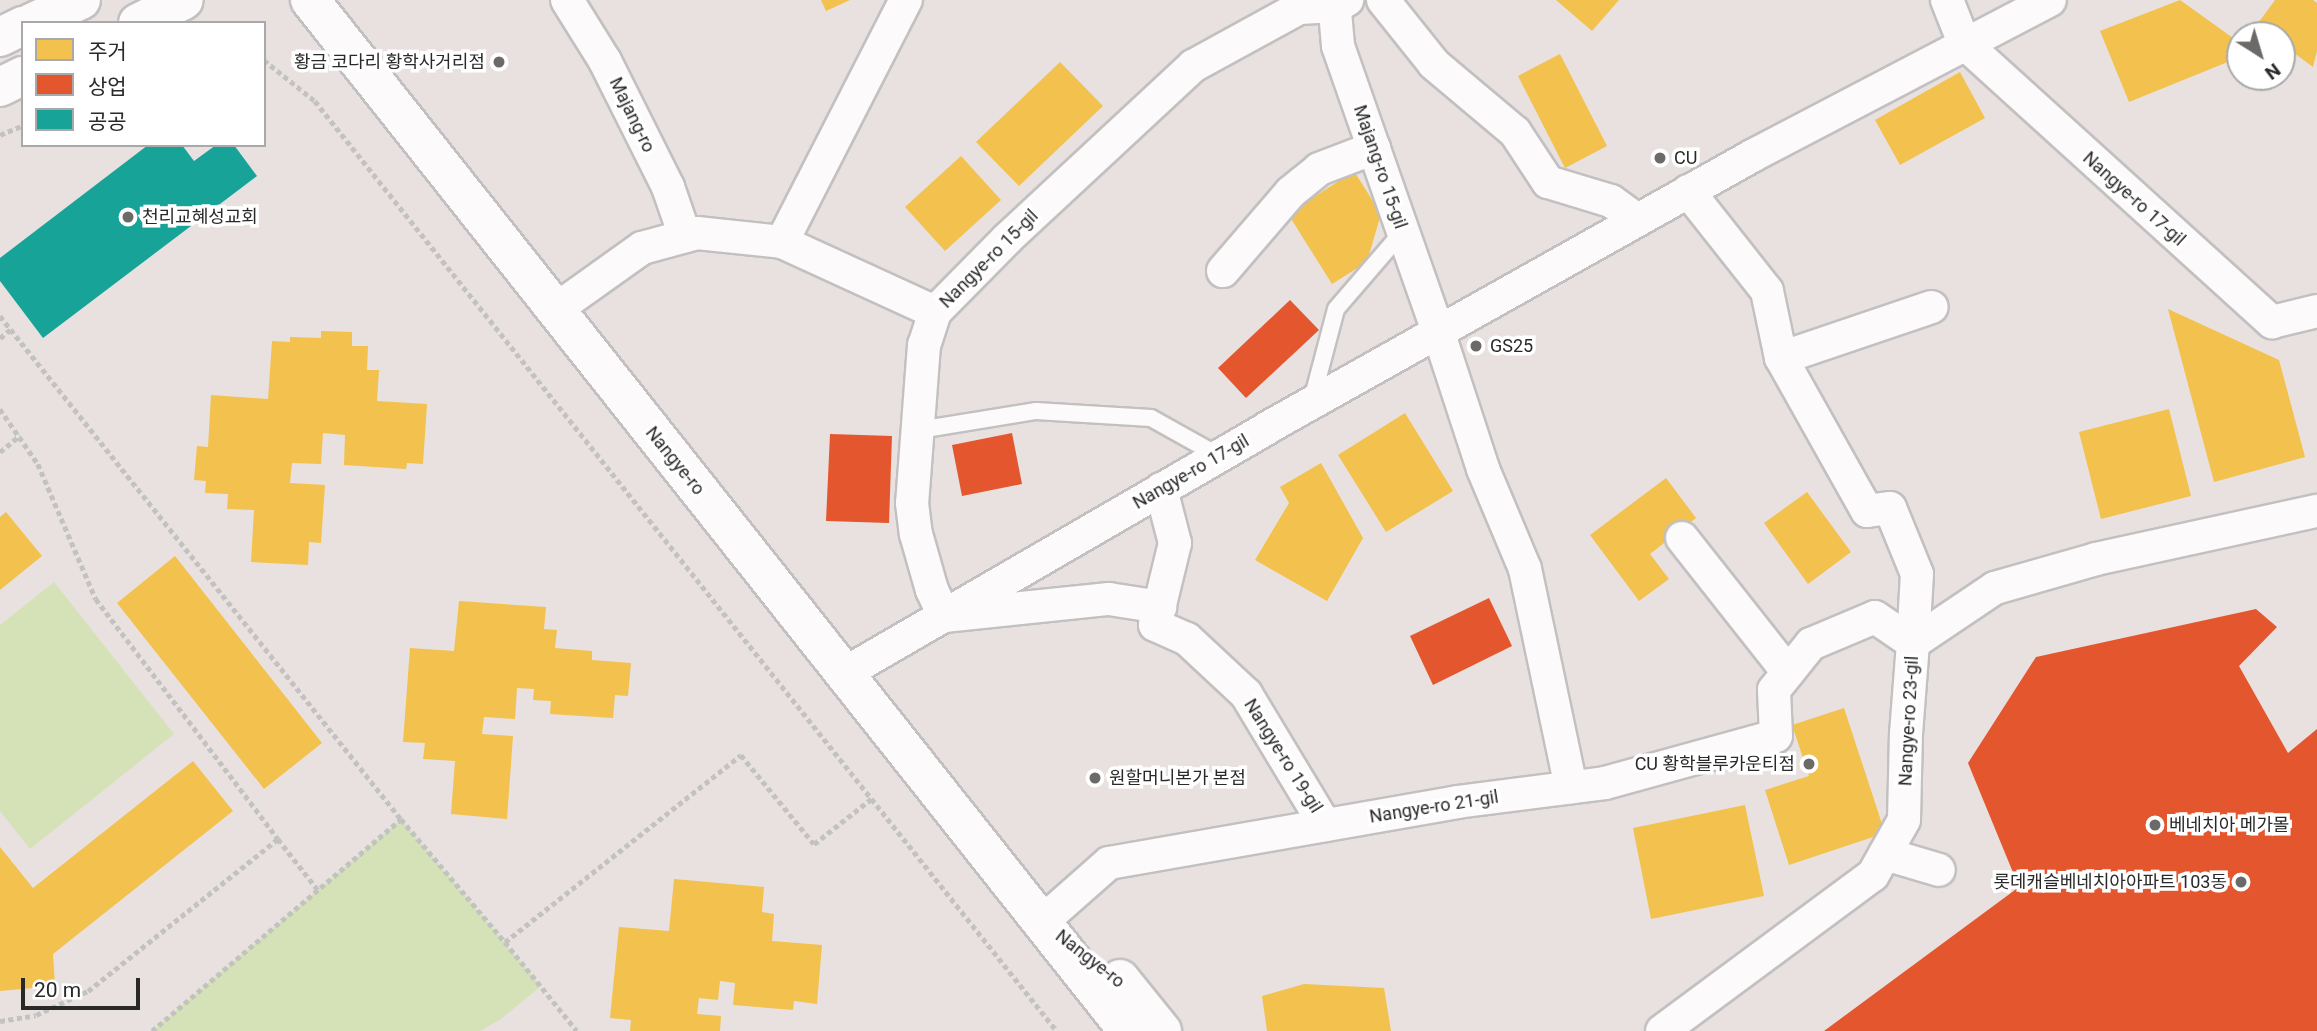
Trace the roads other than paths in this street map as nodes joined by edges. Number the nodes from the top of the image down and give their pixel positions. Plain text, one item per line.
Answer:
1 (184, 0) edge
2 (310, 0) edge
3 (568, 0) edge
4 (906, 0) edge
5 (1383, 0) edge
6 (1947, 0) edge
7 (2050, 0) edge
8 (78, 1) edge
9 (1340, 2) edge
10 (35, 21) edge
11 (142, 21) edge
12 (21, 27) edge
13 (0, 37) edge
14 (1964, 43) junction
15 (21, 77) edge
16 (0, 87) edge
17 (1374, 148) junction
18 (1688, 191) junction
19 (1637, 220) junction
20 (1403, 231) junction
21 (685, 236) junction
22 (782, 242) junction
23 (1223, 271) dead end
24 (1932, 307) dead end
25 (555, 310) junction
26 (2317, 311) edge
27 (935, 312) junction
28 (1438, 331) junction
29 (1781, 358) junction
30 (1311, 403) junction
31 (919, 430) junction
32 (1219, 456) junction
33 (1161, 489) junction
34 (2317, 511) edge
35 (1682, 537) dead end
36 (1160, 607) junction
37 (944, 616) junction
38 (1913, 643) junction
39 (1788, 672) junction
40 (845, 673) junction
41 (1571, 787) junction
42 (1325, 825) junction
43 (1885, 854) junction
44 (1939, 870) dead end
45 (1042, 922) junction
46 (1128, 1031) edge
47 (1162, 1031) edge
48 (1662, 1031) edge

1 - 11 main road
2 - 25 main road, Nangye-ro
3 - 21 street, Majang-ro
4 - 22 street
5 - 19 street
6 - 14 street
7 - 14 street, Nangye-ro 17-gil
8 - 10 main road
9 - 17 street, Majang-ro 15-gil
9 - 27 street, Nangye-ro 15-gil
12 - 13 main road
14 - 18 street, Nangye-ro 17-gil
14 - 26 street, Nangye-ro 17-gil
15 - 16 main road
17 - 20 street, Majang-ro 15-gil
17 - 23 street
18 - 19 street, Nangye-ro 17-gil
18 - 29 street
19 - 28 street, Nangye-ro 17-gil
20 - 28 street, Majang-ro 15-gil
20 - 30 lane
21 - 22 street, Nangye-ro 15-gil
21 - 25 street, Nangye-ro 15-gil
22 - 27 street, Nangye-ro 15-gil
24 - 29 street
25 - 40 main road, Nangye-ro
27 - 31 street
28 - 30 street, Nangye-ro 17-gil
28 - 41 street
29 - 38 street
30 - 32 street, Nangye-ro 17-gil
31 - 32 lane
31 - 37 street
32 - 33 street, Nangye-ro 17-gil
33 - 36 street
33 - 37 street, Nangye-ro 17-gil
34 - 38 street, Nangye-ro 23-gil
35 - 39 street
36 - 37 street
36 - 42 street, Nangye-ro 19-gil
37 - 40 street, Nangye-ro 17-gil
38 - 39 street, Nangye-ro 21-gil
38 - 43 street, Nangye-ro 23-gil
39 - 41 street, Nangye-ro 21-gil
40 - 45 main road, Nangye-ro
41 - 42 street, Nangye-ro 21-gil
42 - 45 street, Nangye-ro 21-gil
43 - 44 street
43 - 48 street, Nangye-ro 23-gil
45 - 46 main road, Nangye-ro
45 - 47 main road, Nangye-ro

